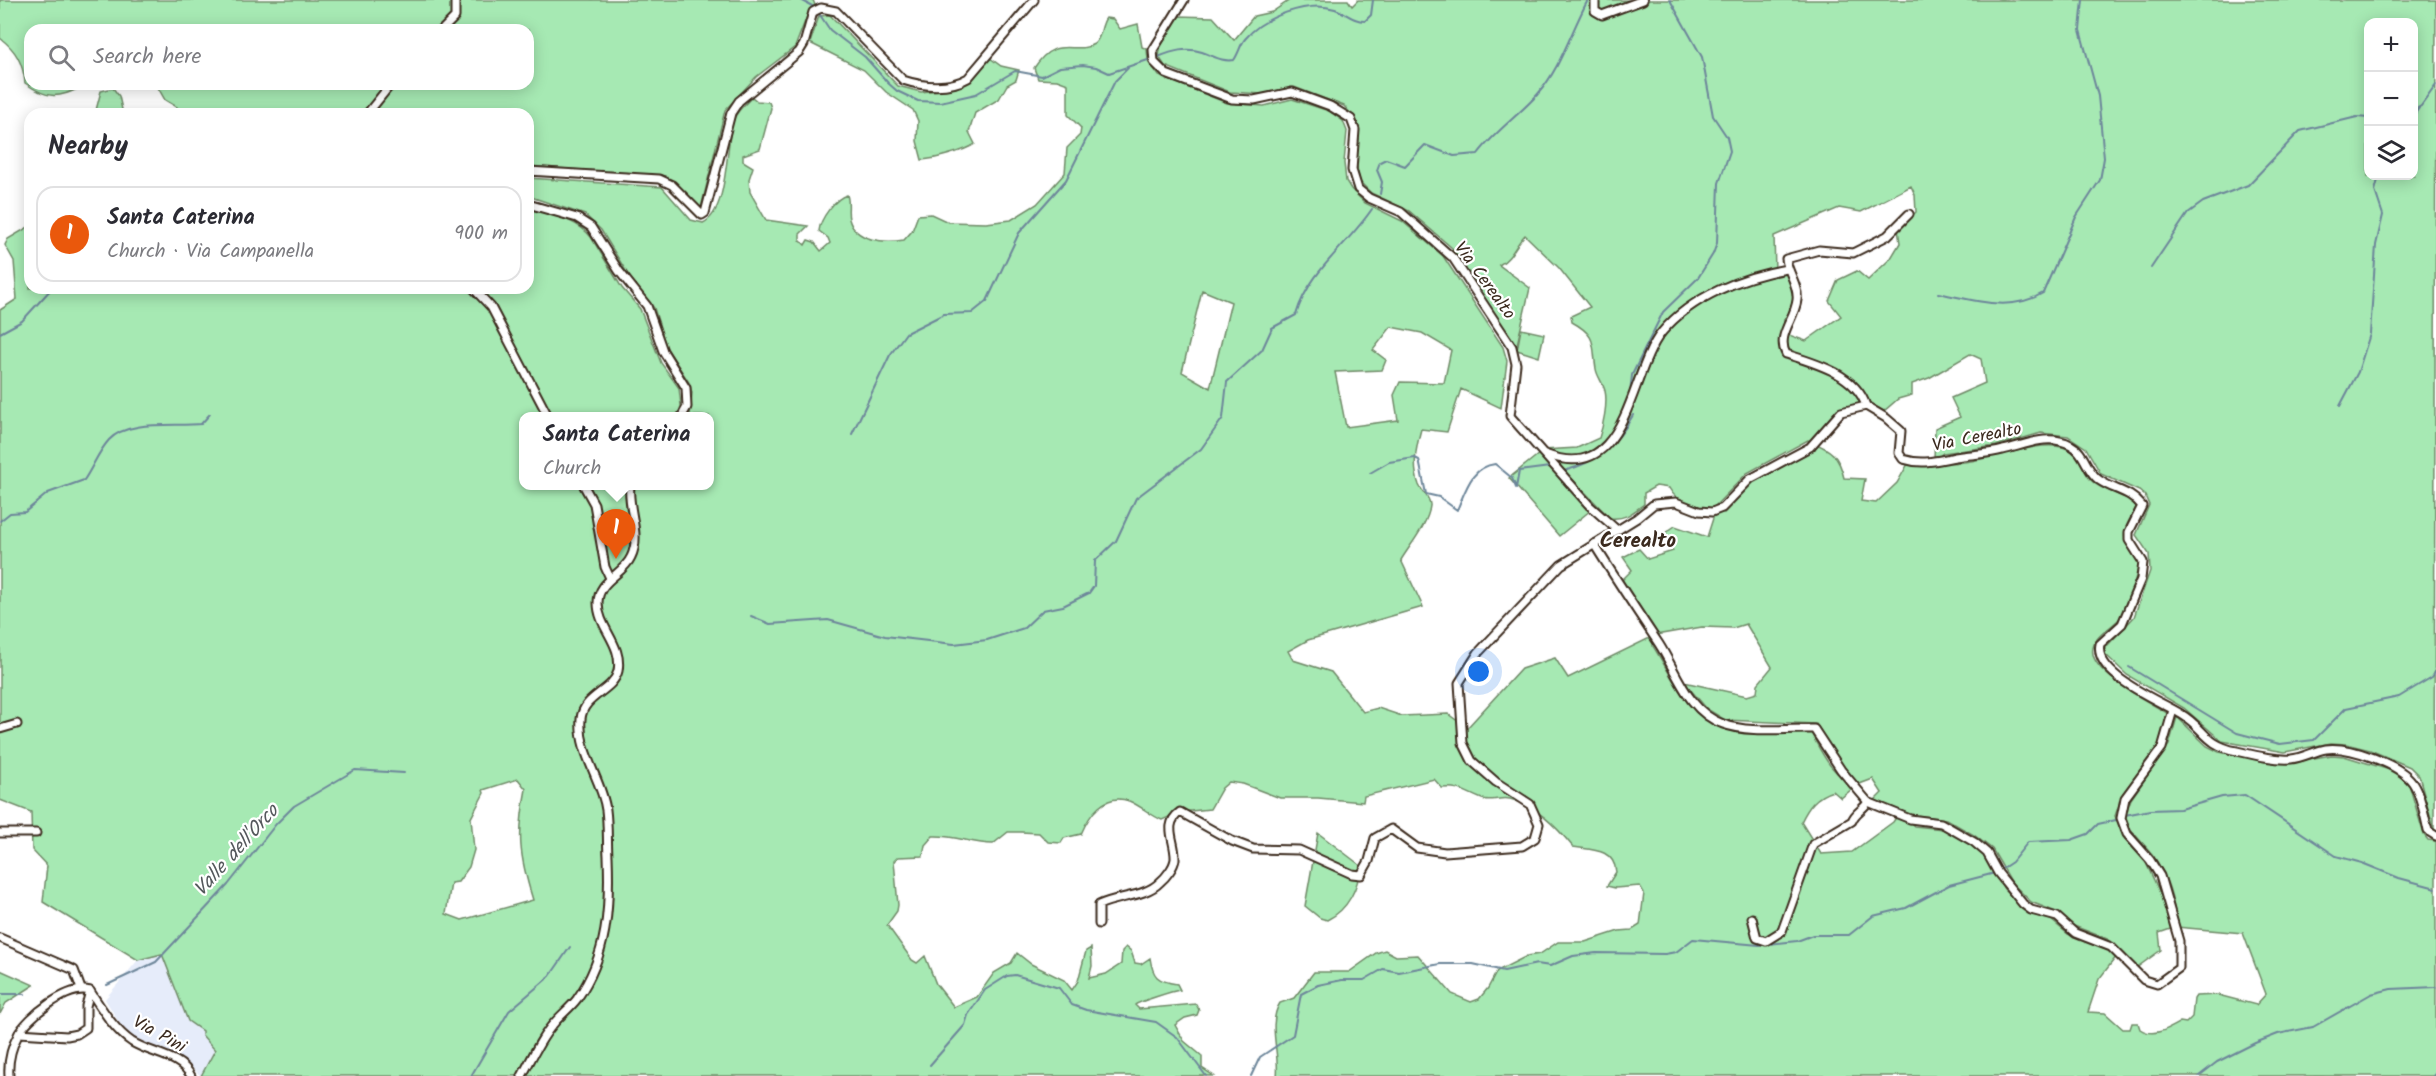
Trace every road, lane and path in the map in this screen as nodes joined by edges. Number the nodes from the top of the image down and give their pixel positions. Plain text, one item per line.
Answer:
1 (456, 0) edge
2 (1034, 0) edge
3 (1184, 0) edge
4 (1595, 0) edge
5 (1643, 0) edge
6 (448, 24) edge
7 (386, 90) edge
8 (372, 108) edge
9 (534, 171) edge
10 (534, 206) edge
11 (1909, 214) dead end
12 (1787, 269) junction
13 (479, 294) edge
14 (1866, 406) junction
15 (545, 412) edge
16 (684, 412) edge
17 (1543, 453) junction
18 (586, 490) edge
19 (630, 490) edge
20 (1616, 529) junction
21 (1594, 544) junction
22 (610, 578) junction
23 (2173, 710) junction
24 (17, 724) dead end
25 (0, 729) edge
26 (1868, 802) junction
27 (0, 833) edge
28 (36, 833) dead end
29 (2436, 836) edge
30 (1752, 918) dead end
31 (1099, 924) dead end
32 (0, 938) edge
33 (81, 989) junction
34 (90, 991) junction
35 (19, 1033) junction
36 (6, 1075) edge
37 (191, 1076) edge
38 (522, 1076) edge

1 - 6 street
2 - 9 street
3 - 17 street, Via Cerealto
4 - 5 street
7 - 8 street
10 - 16 street
11 - 12 street
12 - 14 street
12 - 17 street
13 - 15 street
14 - 20 street
14 - 23 street, Via Cerealto
17 - 20 street, Via Cerealto
18 - 22 street
19 - 22 street
20 - 21 street
21 - 26 street
21 - 31 street
22 - 38 street
23 - 26 street
23 - 29 street
24 - 25 street
26 - 30 street
27 - 28 street
32 - 33 street
33 - 34 street
33 - 35 street
34 - 35 street
34 - 37 street, Via Pini
35 - 36 street

